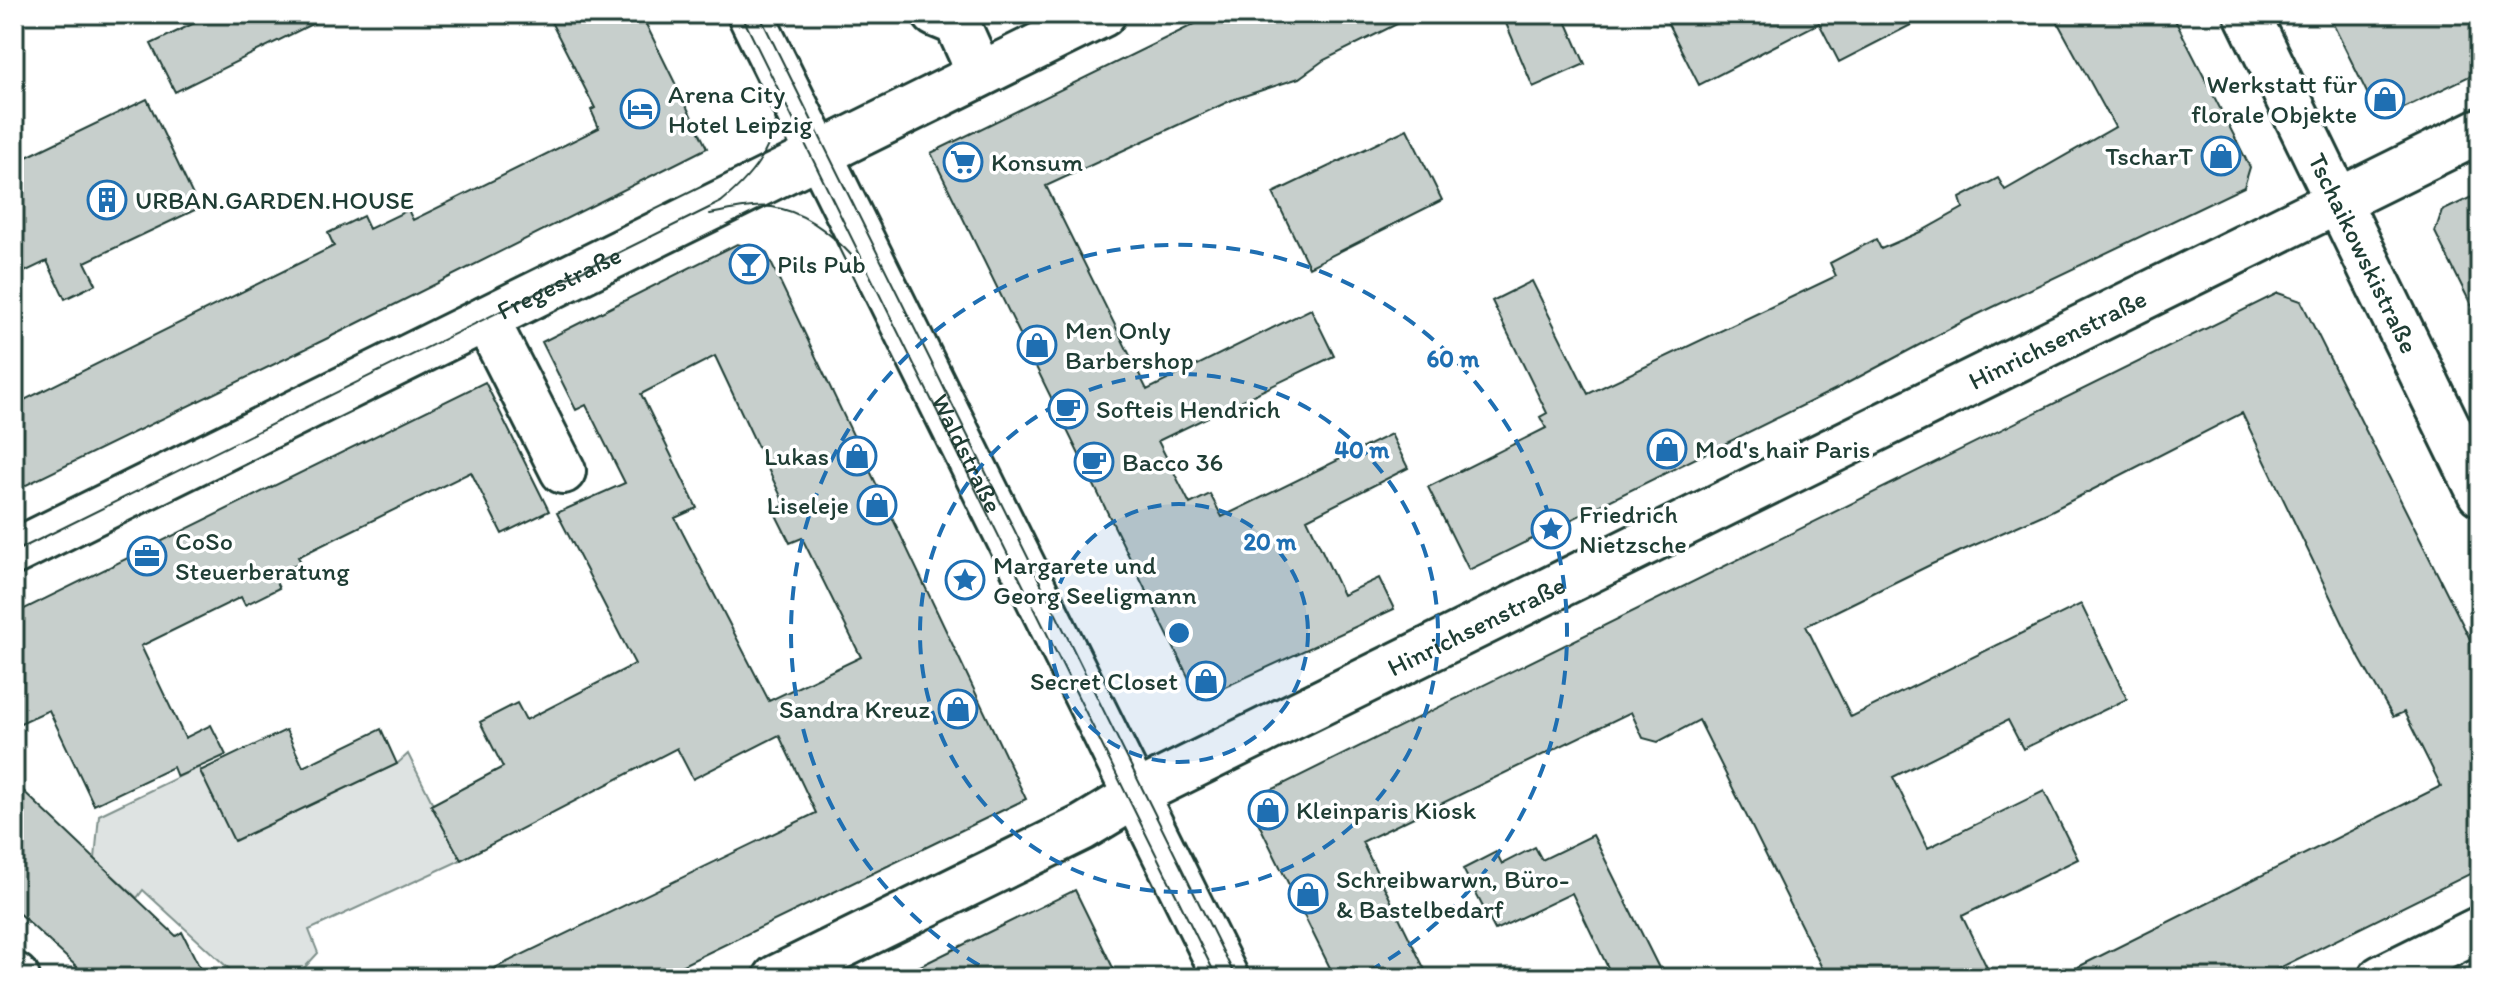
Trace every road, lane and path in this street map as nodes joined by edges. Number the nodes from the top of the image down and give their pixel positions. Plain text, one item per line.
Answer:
1 (750, 14) edge
2 (935, 14) edge
3 (1103, 14) edge
4 (2247, 14) edge
5 (980, 74) junction
6 (2480, 131) edge
7 (819, 153) junction
8 (2336, 201) junction
9 (486, 319) junction
10 (563, 471) dead end
11 (2480, 493) edge
12 (14, 552) edge
13 (1135, 795) junction
14 (2480, 929) edge
15 (776, 978) edge
16 (1226, 978) edge
17 (2381, 978) edge

1 - 7 street, Waldstraße
2 - 5 street
3 - 5 street, Fregestraße
4 - 8 street, Tschaikowskistraße
5 - 7 street, Fregestraße
6 - 8 street, Hinrichsenstraße
7 - 9 street, Fregestraße
7 - 13 street, Waldstraße
8 - 11 street, Tschaikowskistraße
8 - 13 street, Hinrichsenstraße
9 - 10 street
9 - 12 street, Fregestraße
13 - 15 street, Hinrichsenstraße
13 - 16 street, Waldstraße
14 - 17 street

